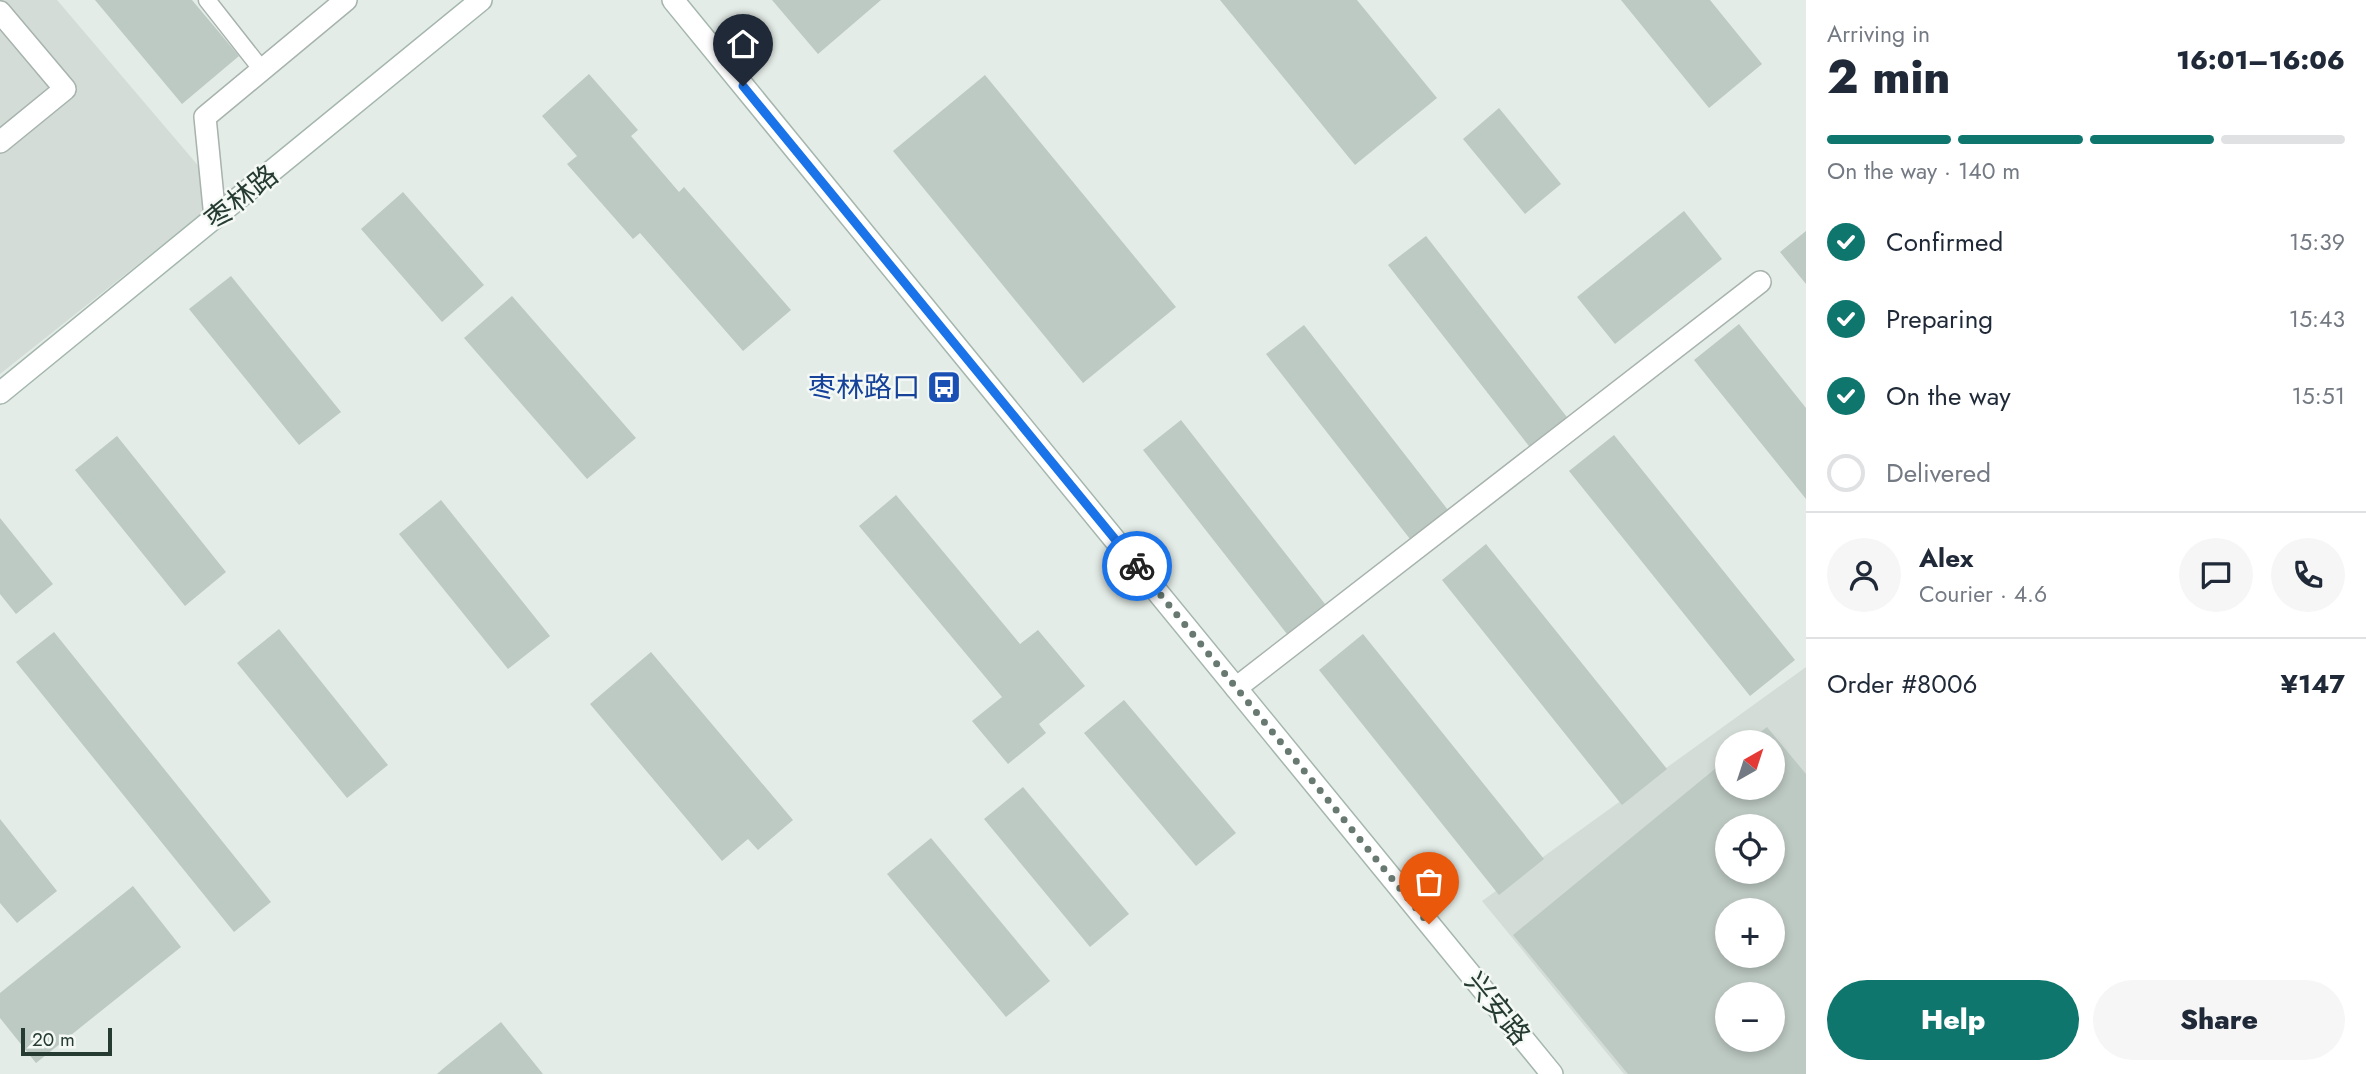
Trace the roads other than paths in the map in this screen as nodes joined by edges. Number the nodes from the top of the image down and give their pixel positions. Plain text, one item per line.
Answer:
1 (207, 0) edge
2 (346, 0) edge
3 (481, 0) edge
4 (673, 0) edge
5 (0, 12) edge
6 (262, 70) junction
7 (0, 142) edge
8 (215, 218) junction
9 (1760, 282) dead end
10 (0, 393) edge
11 (1236, 688) junction
12 (1552, 1074) edge

1 - 6 lane
2 - 6 street
3 - 8 street, 枣林路
4 - 11 street, 兴安路
5 - 7 street
6 - 8 street
8 - 10 street, 枣林路
9 - 11 street
11 - 12 street, 兴安路

